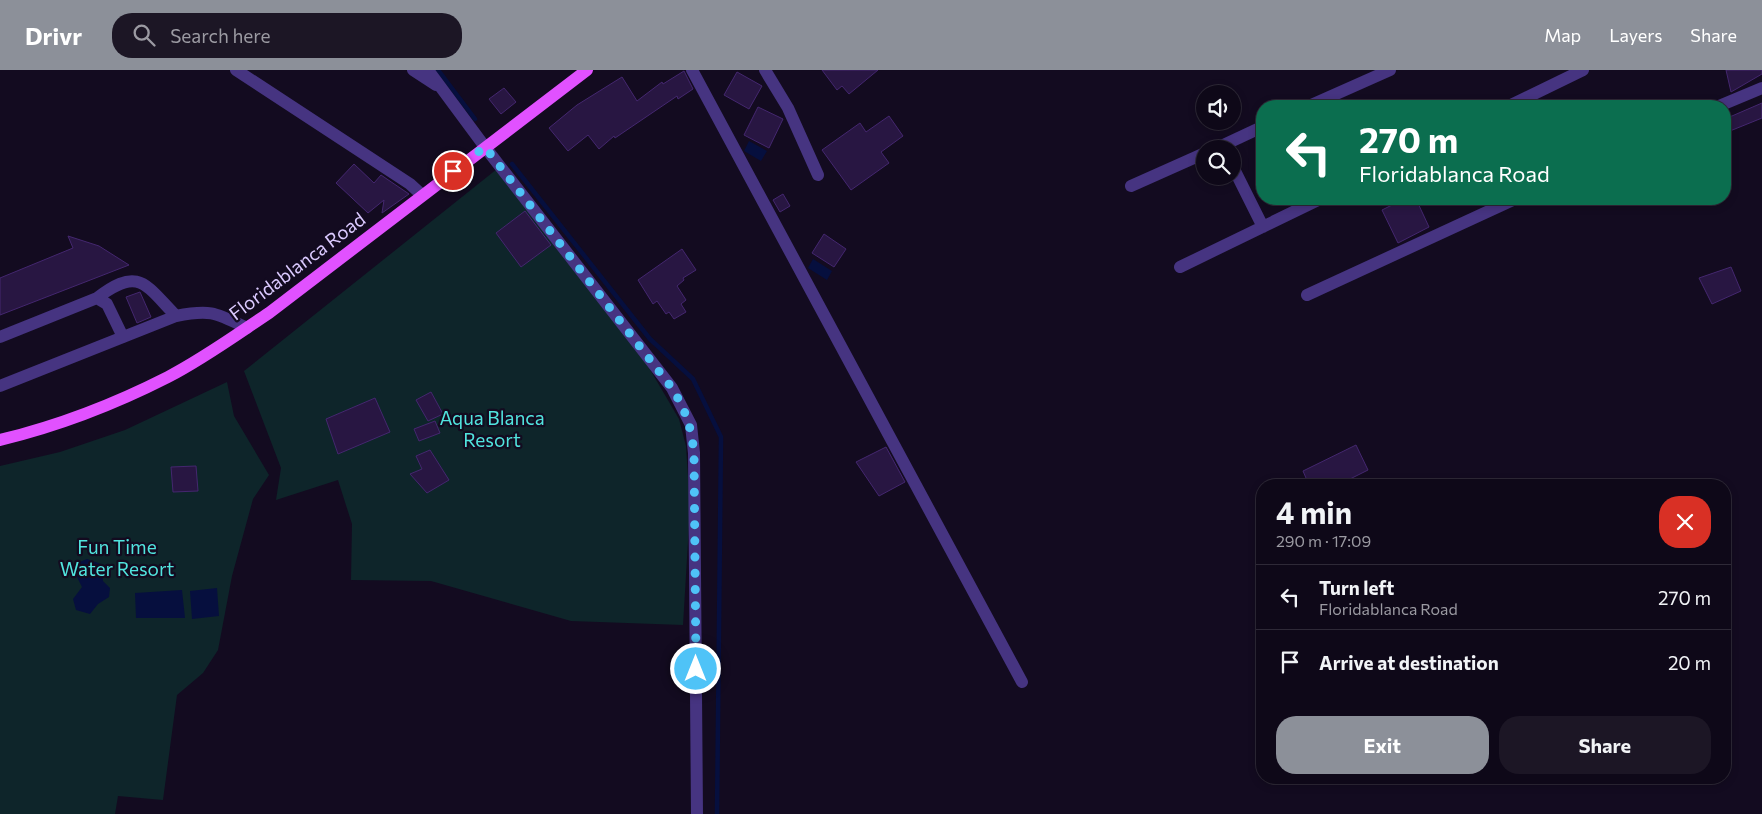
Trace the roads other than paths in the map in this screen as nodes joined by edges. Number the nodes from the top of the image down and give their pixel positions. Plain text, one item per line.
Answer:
1 (236, 70) edge
2 (413, 70) edge
3 (428, 70) edge
4 (587, 70) edge
5 (692, 70) edge
6 (765, 70) edge
7 (1390, 70) edge
8 (1583, 70) edge
9 (442, 88) junction
10 (1762, 88) edge
11 (1322, 100) edge
12 (1521, 100) edge
13 (1731, 101) edge
14 (1256, 130) edge
15 (1237, 140) edge
16 (485, 147) junction
17 (1196, 157) edge
18 (818, 175) dead end
19 (1241, 183) edge
20 (1131, 186) dead end
21 (422, 195) junction
22 (1308, 205) edge
23 (1501, 205) edge
24 (1263, 227) junction
25 (1180, 267) dead end
26 (1307, 294) dead end
27 (97, 298) junction
28 (176, 316) junction
29 (247, 328) junction
30 (0, 337) edge
31 (123, 337) junction
32 (0, 386) edge
33 (0, 440) edge
34 (1022, 682) dead end
35 (697, 814) edge

1 - 21 street
2 - 9 street
3 - 9 street
4 - 16 main road, Floridablanca Road
5 - 34 street
6 - 18 street
7 - 11 street
8 - 12 street
9 - 16 street
10 - 13 street
14 - 15 street
16 - 21 main road, Floridablanca Road
16 - 35 street
17 - 20 street
19 - 24 street
21 - 29 main road, Floridablanca Road
22 - 24 street
23 - 26 street
24 - 25 street
27 - 28 street
27 - 30 street
27 - 31 street
28 - 29 street
28 - 31 street
29 - 33 main road, Floridablanca Road
31 - 32 street

